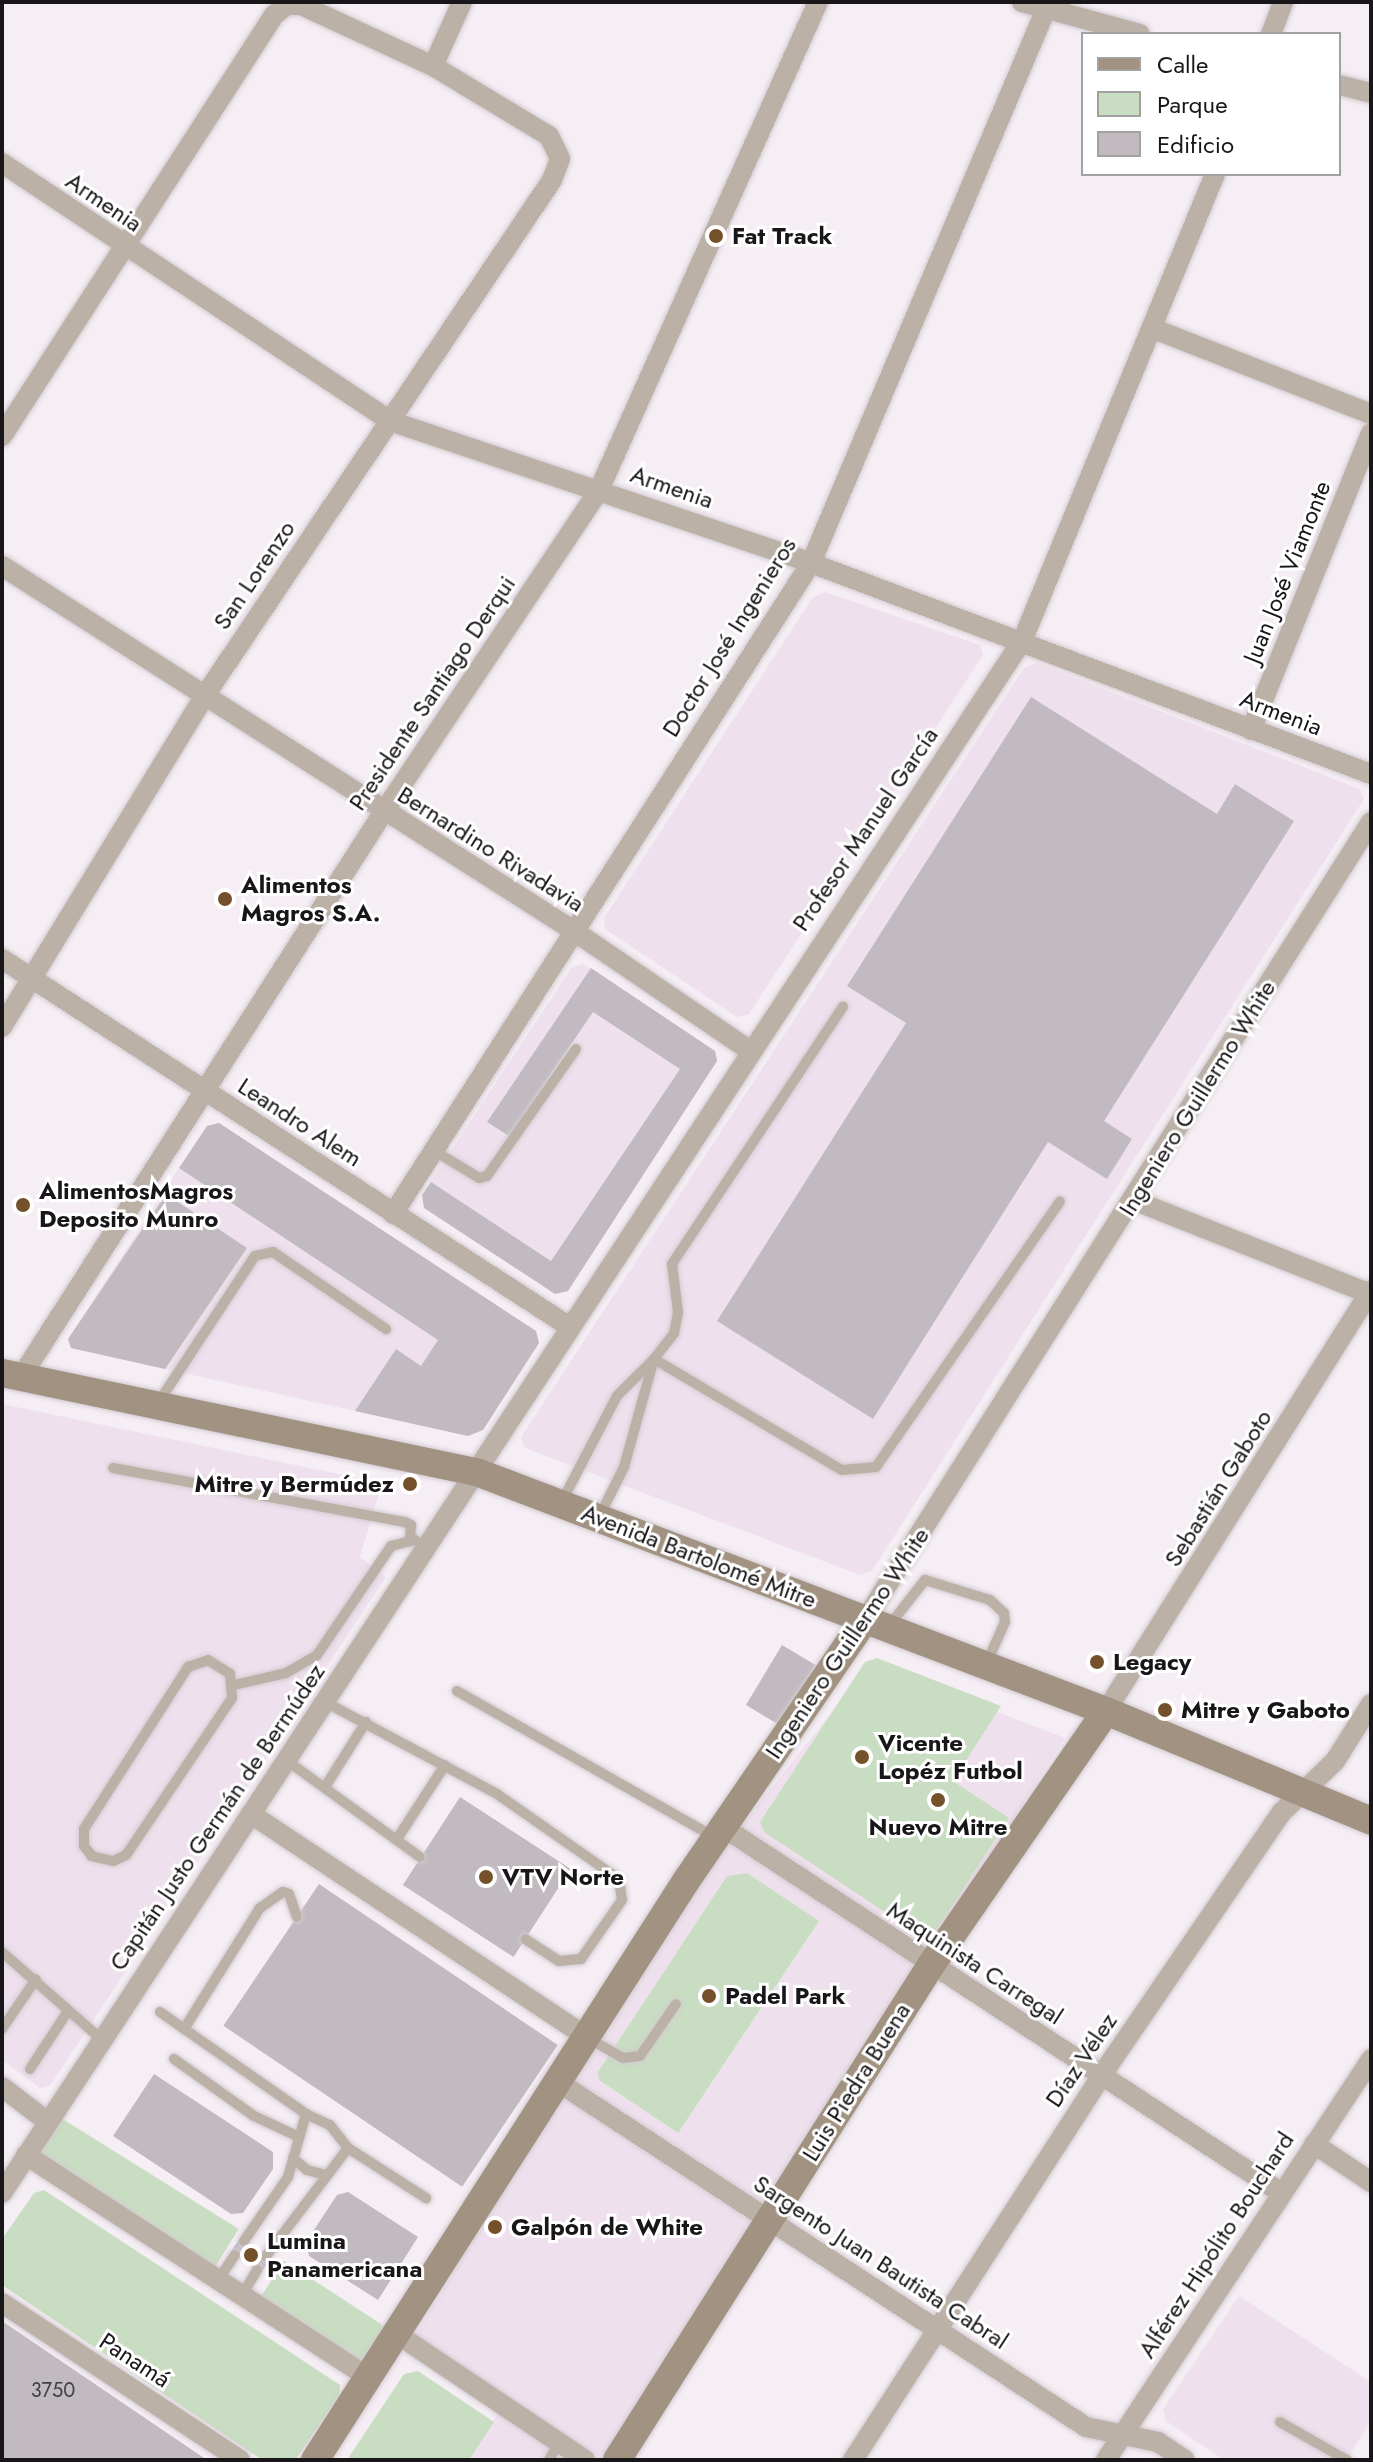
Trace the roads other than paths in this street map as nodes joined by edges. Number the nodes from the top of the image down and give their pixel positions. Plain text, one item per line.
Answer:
1 (462, 2) edge
2 (818, 2) edge
3 (1022, 2) edge
4 (1283, 2) edge
5 (1048, 5) edge
6 (1134, 32) edge
7 (1272, 32) edge
8 (433, 66) junction
9 (1341, 86) edge
10 (1371, 93) edge
11 (2, 163) edge
12 (1214, 176) edge
13 (124, 247) junction
14 (1154, 329) junction
15 (1371, 414) edge
16 (390, 421) junction
17 (1371, 433) edge
18 (2, 436) edge
19 (599, 490) junction
20 (811, 563) junction
21 (2, 566) edge
22 (1023, 639) junction
23 (204, 697) junction
24 (1251, 730) junction
25 (1371, 774) edge
26 (383, 813) junction
27 (1371, 822) edge
28 (571, 929) junction
29 (2, 959) edge
30 (32, 979) junction
31 (843, 1007) dead end
32 (2, 1027) edge
33 (576, 1049) dead end
34 (749, 1050) junction
35 (207, 1093) junction
36 (433, 1150) junction
37 (1133, 1200) junction
38 (1060, 1201) dead end
39 (393, 1214) junction
40 (1370, 1292) edge
41 (570, 1327) junction
42 (386, 1329) dead end
43 (654, 1359) junction
44 (11, 1375) edge
45 (157, 1405) junction
46 (113, 1468) dead end
47 (479, 1473) junction
48 (561, 1503) junction
49 (599, 1517) junction
50 (410, 1539) junction
51 (432, 1542) junction
52 (876, 1624) junction
53 (986, 1664) junction
54 (234, 1685) junction
55 (457, 1691) dead end
56 (325, 1702) junction
57 (1371, 1704) edge
58 (1106, 1711) junction
59 (366, 1722) junction
60 (286, 1760) junction
61 (445, 1765) junction
62 (325, 1787) junction
63 (1304, 1789) junction
64 (251, 1814) junction
65 (1371, 1821) edge
66 (719, 1833) junction
67 (397, 1839) junction
68 (420, 1857) dead end
69 (297, 1917) dead end
70 (525, 1939) dead end
71 (2, 1952) edge
72 (931, 1965) junction
73 (36, 1979) junction
74 (676, 2004) dead end
75 (68, 2011) junction
76 (160, 2012) dead end
77 (2, 2029) edge
78 (184, 2029) junction
79 (100, 2038) junction
80 (588, 2038) junction
81 (174, 2059) dead end
82 (1371, 2059) edge
83 (30, 2069) dead end
84 (1101, 2076) junction
85 (558, 2082) junction
86 (2, 2087) edge
87 (306, 2114) junction
88 (48, 2122) junction
89 (299, 2137) junction
90 (1314, 2144) junction
91 (348, 2148) junction
92 (26, 2155) junction
93 (293, 2158) junction
94 (326, 2175) junction
95 (1371, 2182) edge
96 (1280, 2192) junction
97 (2, 2193) edge
98 (426, 2198) dead end
99 (768, 2220) junction
100 (244, 2241) dead end
101 (235, 2255) dead end
102 (266, 2256) dead end
103 (257, 2270) dead end
104 (218, 2280) junction
105 (242, 2295) junction
106 (2, 2303) edge
107 (935, 2330) junction
108 (397, 2334) junction
109 (369, 2378) junction
110 (1280, 2422) dead end
111 (1122, 2435) junction
112 (554, 2451) edge
113 (240, 2460) edge
114 (315, 2460) edge
115 (585, 2460) edge
116 (617, 2460) edge
117 (853, 2460) edge
118 (1106, 2460) edge
119 (1185, 2460) edge
120 (1347, 2460) edge

1 - 8 street
2 - 19 street, Presidente Santiago Derqui
3 - 5 street
4 - 7 street
5 - 6 street
5 - 20 street, Doctor José Ingenieros
8 - 13 street
8 - 16 street, San Lorenzo
9 - 10 street
11 - 13 street, Armenia
12 - 14 street, Profesor Manuel García
13 - 16 street, Armenia
13 - 18 street
14 - 15 street
14 - 22 street, Profesor Manuel García
16 - 19 street, Armenia
16 - 23 street, San Lorenzo
17 - 24 street, Juan José Viamonte
19 - 20 street, Armenia
19 - 26 street, Presidente Santiago Derqui
20 - 22 street, Armenia
20 - 28 street, Doctor José Ingenieros
21 - 23 street, Bernardino Rivadavia
22 - 24 street, Armenia
22 - 34 street, Profesor Manuel García
23 - 26 street, Bernardino Rivadavia
23 - 30 street, San Lorenzo
24 - 25 street, Armenia
26 - 28 street, Bernardino Rivadavia
26 - 35 street, Presidente Santiago Derqui
27 - 37 street, Ingeniero Guillermo White
28 - 34 street, Bernardino Rivadavia
28 - 36 street, Doctor José Ingenieros
29 - 30 street, Leandro Alem
30 - 32 street, San Lorenzo
30 - 35 street, Leandro Alem
31 - 43 lane
33 - 36 lane
34 - 41 street, Profesor Manuel García
35 - 39 street, Leandro Alem
35 - 44 street, Presidente Santiago Derqui
36 - 39 street, Doctor José Ingenieros
37 - 40 street
37 - 52 street, Ingeniero Guillermo White
38 - 43 lane
39 - 41 street, Leandro Alem
40 - 58 street, Sebastián Gaboto
41 - 47 street, Profesor Manuel García
42 - 45 lane
43 - 48 lane
43 - 49 lane
44 - 45 street, Avenida Bartolomé Mitre
45 - 47 street, Avenida Bartolomé Mitre
46 - 50 lane
47 - 48 street, Avenida Bartolomé Mitre
47 - 51 street, Capitán Justo Germán de Bermúdez
48 - 49 street, Avenida Bartolomé Mitre
49 - 52 street, Avenida Bartolomé Mitre
50 - 51 lane
50 - 54 lane
51 - 56 street, Capitán Justo Germán de Bermúdez
52 - 53 street, Avenida Bartolomé Mitre
52 - 53 lane
52 - 66 street, Ingeniero Guillermo White
53 - 58 street, Avenida Bartolomé Mitre
54 - 54 lane
55 - 66 lane
56 - 59 lane
56 - 60 street, Capitán Justo Germán de Bermúdez
57 - 63 street, Díaz Vélez
58 - 63 street, Avenida Bartolomé Mitre
58 - 72 street, Luis Piedra Buena
59 - 61 lane
59 - 62 lane
60 - 62 lane
60 - 64 street, Capitán Justo Germán de Bermúdez
61 - 67 lane
61 - 70 lane
62 - 67 lane
63 - 65 street, Avenida Bartolomé Mitre
63 - 84 street, Díaz Vélez
64 - 79 street, Capitán Justo Germán de Bermúdez
64 - 80 street
66 - 72 street, Maquinista Carregal
66 - 80 street, Ingeniero Guillermo White
67 - 68 lane
69 - 78 lane
71 - 73 lane
72 - 84 street, Maquinista Carregal
72 - 99 street, Luis Piedra Buena
73 - 75 lane
73 - 77 lane
74 - 80 lane
75 - 79 lane
75 - 83 lane
76 - 78 lane
78 - 87 lane
79 - 88 street, Capitán Justo Germán de Bermúdez
80 - 85 street, Ingeniero Guillermo White
81 - 89 lane
82 - 90 street, Alférez Hipólito Bouchard
84 - 96 street, Maquinista Carregal
84 - 107 street, Díaz Vélez
85 - 99 street, Sargento Juan Bautista Cabral
85 - 108 street, Ingeniero Guillermo White
86 - 88 street
87 - 89 lane
87 - 91 lane
88 - 92 street, Capitán Justo Germán de Bermúdez
89 - 93 lane
90 - 95 street
90 - 96 street, Alférez Hipólito Bouchard
91 - 94 lane
91 - 98 lane
92 - 97 street, Capitán Justo Germán de Bermúdez
92 - 104 street
93 - 94 lane
93 - 100 lane
94 - 102 lane
96 - 111 street, Alférez Hipólito Bouchard
99 - 107 street, Sargento Juan Bautista Cabral
99 - 116 street, Luis Piedra Buena
101 - 104 lane
103 - 105 lane
104 - 105 street
105 - 109 street
106 - 113 street, Panamá
107 - 111 street, Sargento Juan Bautista Cabral
107 - 117 street, Díaz Vélez
108 - 109 street, Ingeniero Guillermo White
108 - 112 street
109 - 114 street, Ingeniero Guillermo White
110 - 120 lane
111 - 118 street, Alférez Hipólito Bouchard
111 - 119 street, Sargento Juan Bautista Cabral
112 - 115 street

